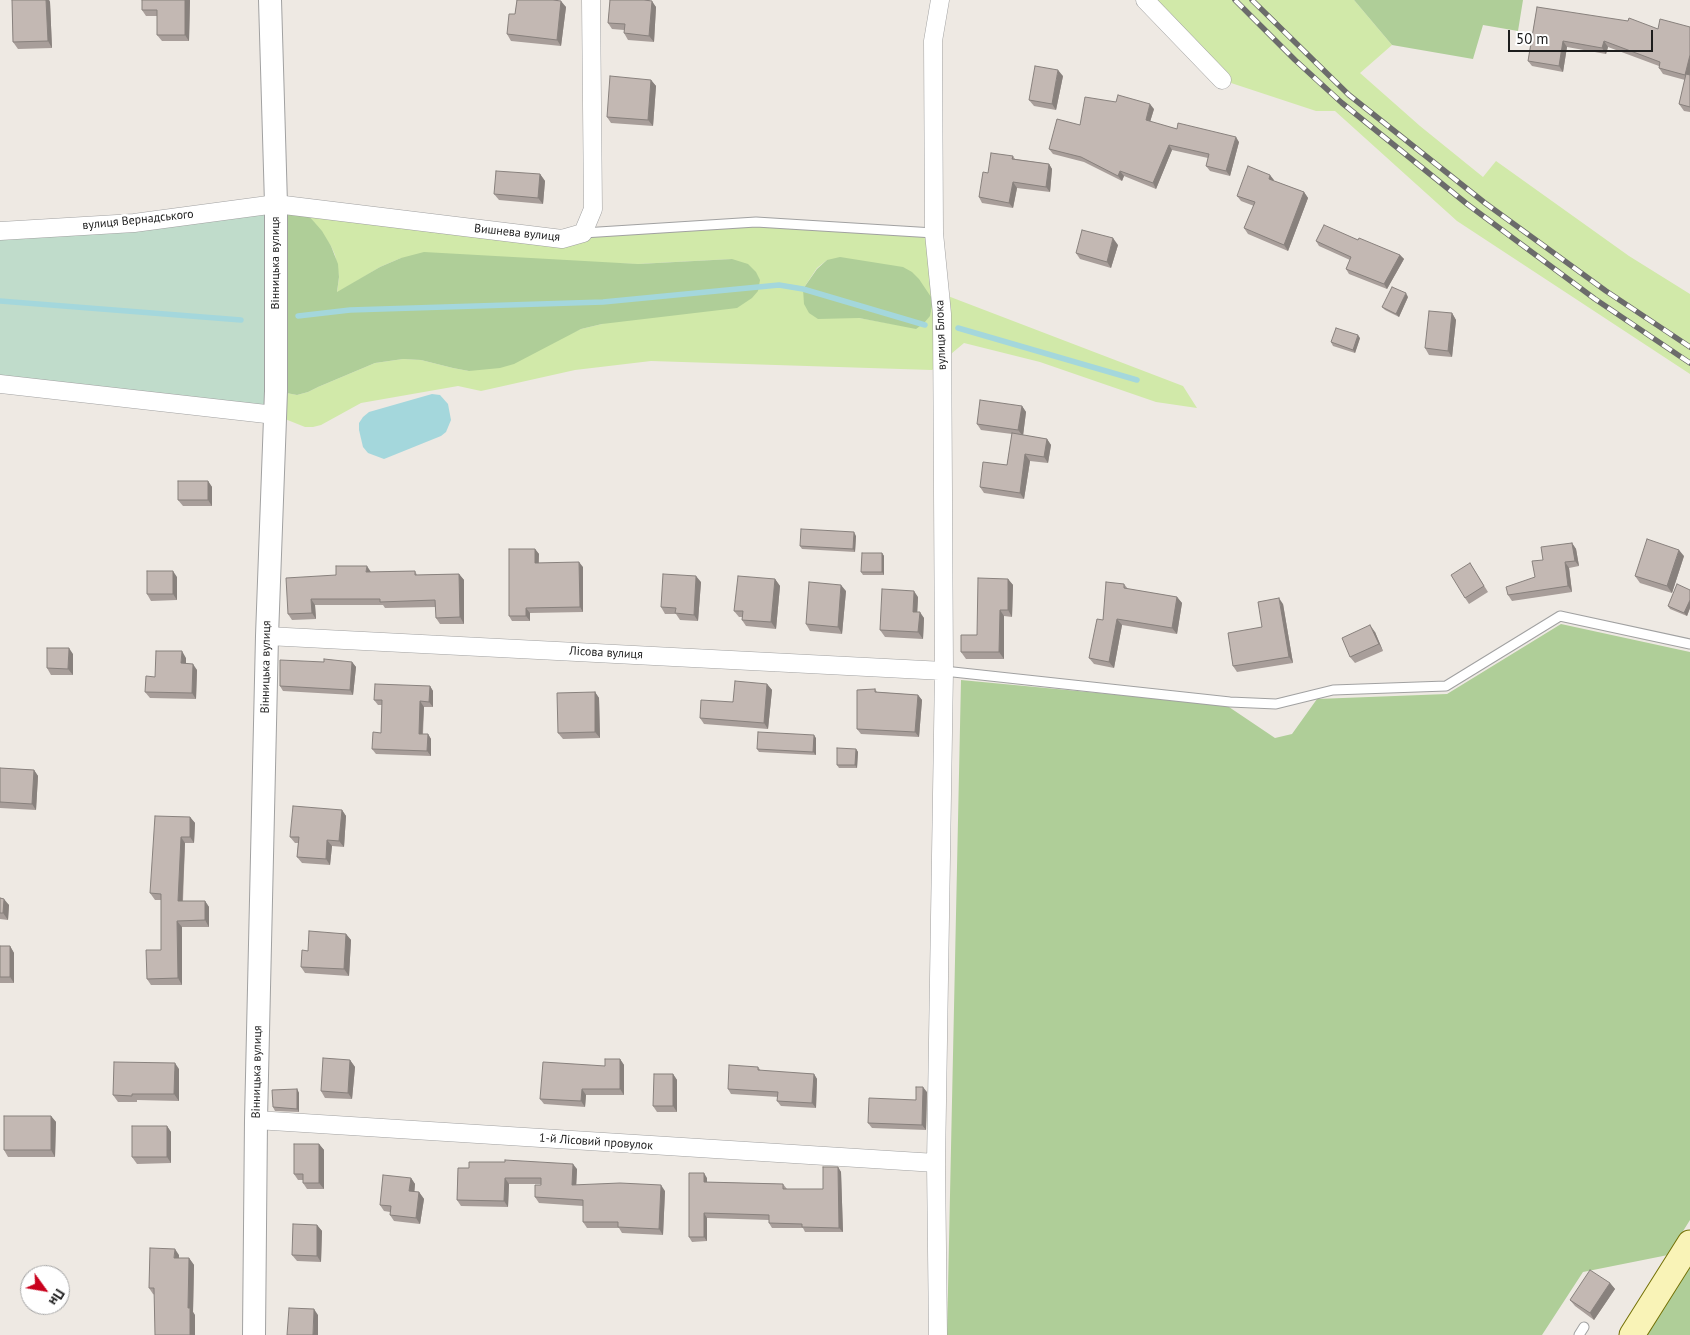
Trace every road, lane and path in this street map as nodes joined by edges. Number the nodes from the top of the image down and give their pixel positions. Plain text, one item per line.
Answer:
1 (270, 0) edge
2 (591, 0) edge
3 (940, 0) edge
4 (1144, 0) edge
5 (1222, 80) dead end
6 (276, 204) junction
7 (0, 232) edge
8 (583, 233) junction
9 (934, 233) junction
10 (0, 384) edge
11 (275, 415) junction
12 (267, 636) junction
13 (1690, 644) edge
14 (944, 670) junction
15 (256, 1120) junction
16 (936, 1163) junction
17 (1690, 1243) edge
18 (1584, 1326) dead end
19 (254, 1335) edge
20 (938, 1335) edge
21 (1579, 1335) edge
22 (1632, 1335) edge

1 - 6 street, Вінницька вулиця
2 - 8 street
3 - 9 street, вулиця Блока
4 - 5 street
6 - 7 street, вулиця Вернадського
6 - 8 street, Вишнева вулиця
6 - 11 street, Вінницька вулиця
8 - 9 lane
9 - 14 street, вулиця Блока
10 - 11 street
11 - 12 street, Вінницька вулиця
12 - 14 street, Лісова вулиця
12 - 15 street, Вінницька вулиця
13 - 14 lane
14 - 16 street, вулиця Блока
15 - 16 street, 1-й Лісовий провулок
15 - 19 street, Вінницька вулиця
16 - 20 street, вулиця Блока
17 - 22 main road
18 - 21 lane

